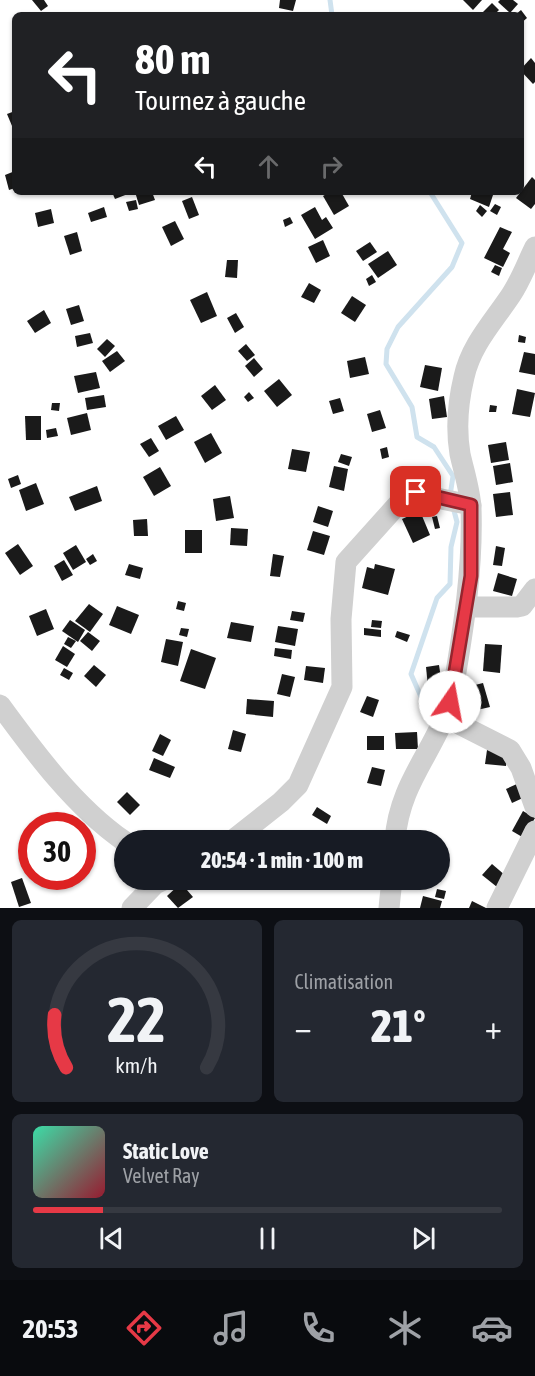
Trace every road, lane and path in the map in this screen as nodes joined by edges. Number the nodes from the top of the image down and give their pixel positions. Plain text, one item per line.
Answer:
1 (535, 246) edge
2 (471, 505) junction
3 (535, 589) edge
4 (468, 606) junction
5 (0, 705) edge
6 (445, 717) junction
7 (535, 807) edge
8 (245, 830) edge
9 (396, 830) edge
10 (535, 831) edge
11 (114, 834) edge
12 (145, 890) edge
13 (390, 890) edge
14 (132, 908) edge
15 (388, 908) edge
16 (497, 908) edge

1 - 2 street
2 - 4 street
2 - 8 street
3 - 4 street
4 - 6 street
5 - 11 street
6 - 7 street
6 - 9 street
10 - 16 street
12 - 14 street
13 - 15 street

